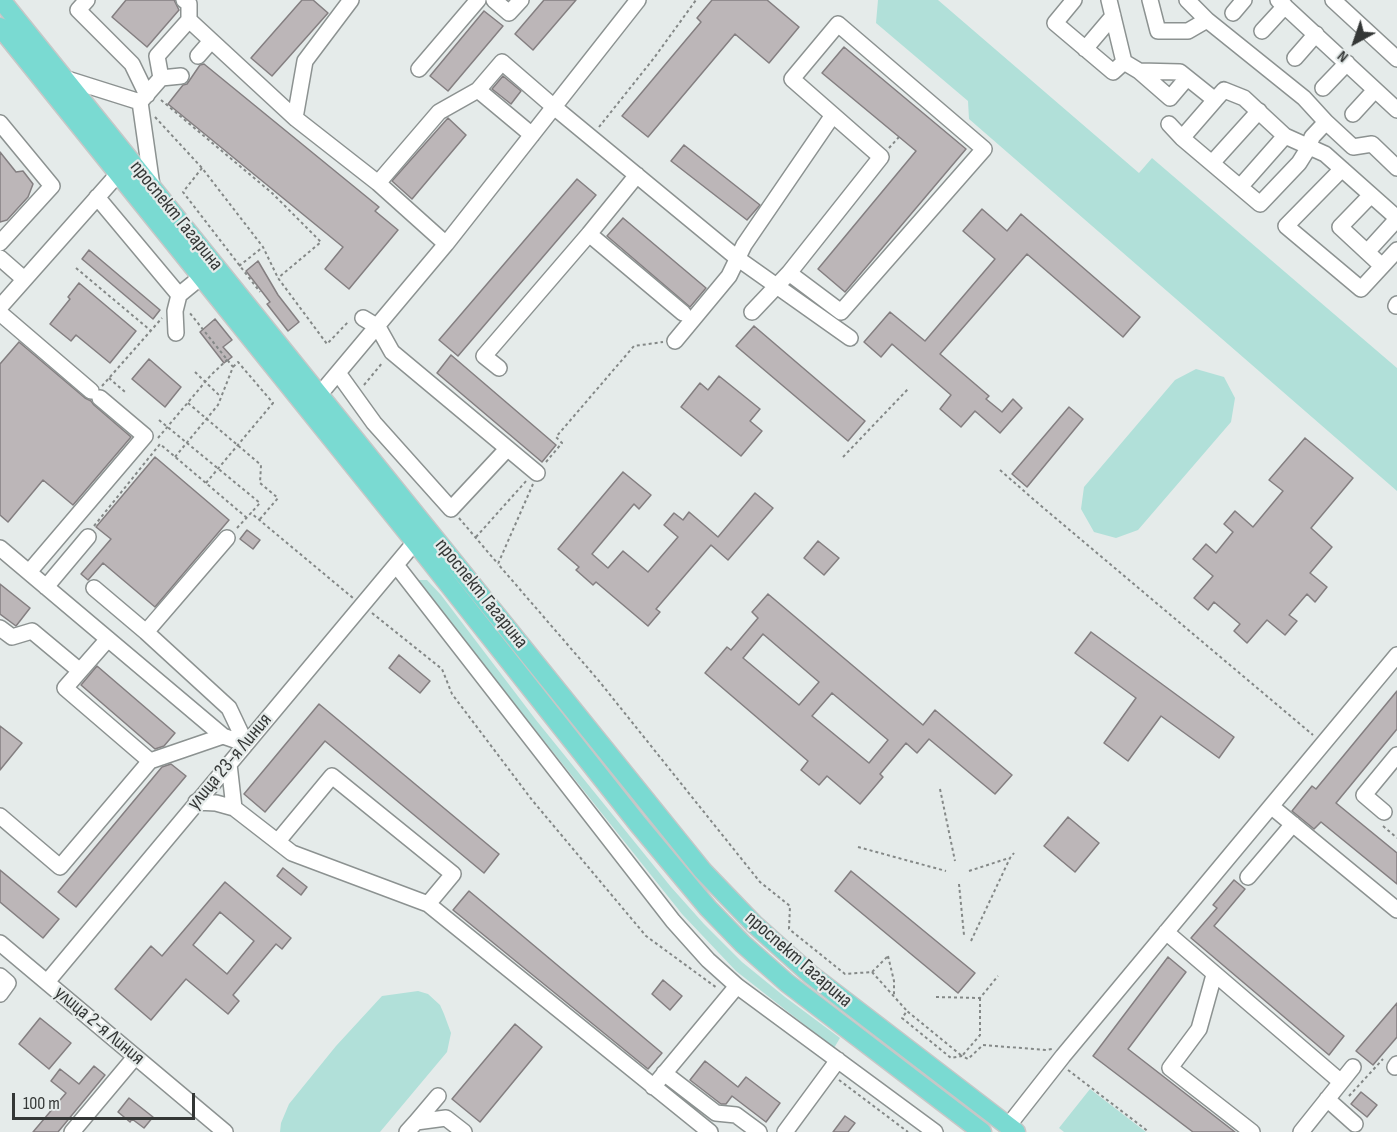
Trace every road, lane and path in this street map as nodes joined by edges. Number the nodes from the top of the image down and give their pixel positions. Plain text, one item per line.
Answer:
1 (1, 0) edge
2 (87, 0) edge
3 (184, 0) edge
4 (351, 0) edge
5 (478, 0) edge
6 (494, 0) edge
7 (520, 0) edge
8 (638, 0) edge
9 (696, 0) edge
10 (1074, 0) edge
11 (1109, 0) edge
12 (1187, 0) edge
13 (1244, 0) edge
14 (1334, 0) edge
15 (1153, 1) edge
16 (1282, 3) edge
17 (1233, 13) dead end
18 (1113, 16) junction
19 (189, 20) junction
20 (1207, 20) junction
21 (0, 27) edge
22 (1262, 32) dead end
23 (1316, 34) junction
24 (211, 41) junction
25 (1085, 48) junction
26 (198, 56) dead end
27 (1294, 58) dead end
28 (1397, 59) edge
29 (1124, 62) junction
30 (1347, 63) junction
31 (419, 69) dead end
32 (1139, 71) junction
33 (180, 76) dead end
34 (64, 78) junction
35 (161, 78) junction
36 (1187, 78) junction
37 (1323, 88) dead end
38 (478, 90) junction
39 (1376, 90) junction
40 (146, 96) junction
41 (1215, 100) junction
42 (554, 107) junction
43 (1397, 110) edge
44 (1259, 111) junction
45 (1353, 114) dead end
46 (833, 116) junction
47 (295, 118) junction
48 (1326, 122) junction
49 (0, 123) edge
50 (1169, 124) dead end
51 (532, 135) junction
52 (591, 136) junction
53 (1285, 136) junction
54 (1182, 138) junction
55 (1309, 147) junction
56 (132, 162) junction
57 (1212, 163) junction
58 (202, 168) junction
59 (1397, 168) edge
60 (1342, 169) junction
61 (118, 174) junction
62 (637, 175) junction
63 (378, 183) junction
64 (152, 186) junction
65 (1240, 187) junction
66 (1371, 195) junction
67 (97, 197) junction
68 (1397, 219) edge
69 (589, 234) junction
70 (0, 243) edge
71 (446, 244) junction
72 (263, 247) junction
73 (1397, 250) edge
74 (1367, 252) junction
75 (0, 258) edge
76 (737, 258) junction
77 (239, 266) junction
78 (1382, 266) junction
79 (76, 268) dead end
80 (789, 273) junction
81 (201, 277) junction
82 (278, 278) junction
83 (24, 279) junction
84 (777, 286) junction
85 (260, 292) dead end
86 (179, 295) junction
87 (0, 307) edge
88 (189, 312) dead end
89 (752, 312) dead end
90 (683, 313) dead end
91 (0, 314) edge
92 (359, 316) joint
93 (378, 327) junction
94 (150, 330) dead end
95 (176, 333) dead end
96 (144, 337) dead end
97 (850, 338) dead end
98 (675, 341) joint
99 (392, 352) junction
100 (233, 367) junction
101 (499, 368) dead end
102 (195, 372) dead end
103 (338, 373) junction
104 (109, 378) junction
105 (908, 389) dead end
106 (359, 391) dead end
107 (97, 392) junction
108 (125, 392) dead end
109 (320, 394) junction
110 (221, 398) junction
111 (188, 403) dead end
112 (305, 407) junction
113 (207, 419) junction
114 (159, 420) dead end
115 (187, 443) junction
116 (237, 445) junction
117 (507, 449) junction
118 (175, 457) junction
119 (843, 457) dead end
120 (218, 468) junction
121 (1000, 470) dead end
122 (537, 473) junction
123 (206, 483) junction
124 (451, 509) junction
125 (251, 513) junction
126 (247, 518) junction
127 (260, 520) junction
128 (96, 522) dead end
129 (88, 537) dead end
130 (476, 537) junction
131 (227, 538) joint
132 (415, 542) junction
133 (0, 548) edge
134 (498, 564) junction
135 (396, 565) junction
136 (29, 572) junction
137 (46, 587) junction
138 (94, 588) dead end
139 (362, 605) junction
140 (0, 628) edge
141 (146, 632) junction
142 (108, 639) junction
143 (1397, 655) edge
144 (80, 671) junction
145 (223, 736) junction
146 (246, 744) junction
147 (1324, 744) junction
148 (1397, 756) edge
149 (150, 761) junction
150 (229, 764) junction
151 (940, 789) dead end
152 (196, 802) junction
153 (1272, 807) junction
154 (234, 808) junction
155 (1384, 812) dead end
156 (0, 816) edge
157 (1293, 824) junction
158 (278, 841) junction
159 (858, 847) dead end
160 (1014, 853) dead end
161 (1010, 858) junction
162 (955, 861) dead end
163 (946, 871) dead end
164 (969, 871) dead end
165 (1248, 877) dead end
166 (959, 884) dead end
167 (428, 904) junction
168 (1397, 910) edge
169 (1166, 932) junction
170 (964, 935) dead end
171 (970, 941) dead end
172 (3, 951) edge
173 (872, 972) junction
174 (1214, 975) junction
175 (0, 976) edge
176 (998, 976) dead end
177 (47, 982) junction
178 (733, 991) junction
179 (0, 994) edge
180 (936, 997) dead end
181 (894, 998) junction
182 (980, 998) junction
183 (908, 1011) junction
184 (976, 1039) junction
185 (983, 1045) junction
186 (1056, 1055) junction
187 (962, 1056) junction
188 (135, 1057) junction
189 (1396, 1065) edge
190 (833, 1066) junction
191 (1353, 1067) dead end
192 (664, 1073) junction
193 (1341, 1082) junction
194 (653, 1087) junction
195 (438, 1096) dead end
196 (1332, 1103) junction
197 (1355, 1124) dead end
198 (411, 1127) edge
199 (1012, 1129) edge
200 (72, 1132) edge
201 (223, 1132) edge
202 (464, 1132) edge
203 (710, 1132) edge
204 (759, 1132) edge
205 (785, 1132) edge
206 (908, 1132) edge
207 (935, 1132) edge
208 (982, 1132) edge
209 (1149, 1132) edge
210 (1252, 1132) edge
211 (1301, 1132) edge

1 - 34 main road, проспект Гагарина
2 - 40 street
3 - 19 street
4 - 47 street
5 - 31 street
6 - 7 street
8 - 42 street
9 - 52 path
10 - 25 street
11 - 18 street
12 - 20 street
13 - 17 street
14 - 28 street
15 - 20 street
16 - 22 street
16 - 23 street
18 - 25 street
18 - 29 street
19 - 24 street
19 - 35 street
20 - 48 street
21 - 61 main road, проспект Гагарина
23 - 27 street
23 - 30 street
24 - 26 street
24 - 47 street
25 - 29 street
29 - 32 street
30 - 37 street
30 - 39 street
32 - 36 street
32 - 36 street
33 - 35 street
34 - 40 street
34 - 56 main road, проспект Гагарина
35 - 40 street
36 - 41 street
38 - 42 street
38 - 51 street
38 - 63 street
39 - 43 street
39 - 45 street
40 - 58 path
40 - 64 street
40 - 82 path
41 - 44 street
41 - 54 street
42 - 51 street
42 - 52 street
44 - 53 street
44 - 57 street
46 - 76 street
46 - 80 street
46 - 80 street
47 - 63 street
48 - 55 street
48 - 59 street
49 - 70 street
50 - 54 street
51 - 71 street
52 - 62 street
53 - 55 street
53 - 65 street
54 - 57 street
55 - 60 street
55 - 65 street
56 - 61 main road
56 - 64 main road, проспект Гагарина
57 - 65 street
58 - 72 path
58 - 77 path
60 - 66 street
60 - 78 street
61 - 67 street
61 - 81 main road, проспект Гагарина
62 - 69 street
62 - 76 street
63 - 71 street
64 - 109 main road, проспект Гагарина
66 - 68 street
66 - 74 street
67 - 83 street
67 - 86 street
68 - 74 street
69 - 90 street
69 - 101 street
71 - 93 street
72 - 77 path
72 - 82 path
73 - 78 street
74 - 78 street
75 - 83 street
76 - 84 street
76 - 98 street
77 - 85 path
79 - 94 path
80 - 84 street
81 - 86 street
81 - 112 main road, проспект Гагарина
82 - 92 path
83 - 87 street
84 - 89 street
84 - 97 street
86 - 95 street
88 - 100 path
91 - 107 street
92 - 93 street
93 - 99 street
93 - 103 street
96 - 104 path
98 - 122 path
99 - 106 path
99 - 117 street
100 - 110 path
100 - 116 path
102 - 110 path
103 - 109 street
103 - 124 street
104 - 107 path
104 - 108 path
105 - 119 path
107 - 136 street
109 - 112 main road
109 - 199 main road, проспект Гагарина
110 - 113 path
111 - 113 path
112 - 132 main road, проспект Гагарина
113 - 115 path
113 - 116 path
114 - 115 path
115 - 118 path
115 - 120 path
116 - 120 path
116 - 127 path
117 - 122 street
117 - 124 street
118 - 123 path
118 - 128 path
120 - 123 path
120 - 125 path
121 - 147 path
122 - 130 path
122 - 134 path
123 - 126 path
124 - 130 path
125 - 126 path
125 - 127 path
126 - 131 path
127 - 139 path
129 - 137 street
130 - 134 path
131 - 141 street
132 - 135 street, улица 23-я Линия
132 - 208 main road, проспект Гагарина
133 - 136 street
134 - 173 path
135 - 139 street, улица 23-я Линия
135 - 178 street
136 - 137 street
137 - 142 street
138 - 141 street
139 - 146 street, улица 23-я Линия
139 - 178 path
140 - 144 street
141 - 146 street
142 - 144 street
142 - 145 street
143 - 147 street
144 - 149 street
145 - 146 street
145 - 149 street
146 - 150 street, улица 23-я Линия
147 - 153 street
148 - 155 street
149 - 156 street
150 - 152 street, улица 23-я Линия
150 - 154 street
151 - 162 path
152 - 154 street
152 - 177 street, улица 23-я Линия
153 - 157 street
153 - 169 street
154 - 158 street
157 - 165 street
157 - 168 street
158 - 167 street
158 - 167 street
159 - 163 path
160 - 161 path
161 - 164 path
161 - 171 path
166 - 170 path
167 - 194 street
169 - 174 street
169 - 186 street
172 - 177 street, улица 2-я Линия
173 - 181 path
173 - 181 path
174 - 193 street
174 - 210 street
175 - 179 street
176 - 182 path
177 - 188 street, улица 2-я Линия
178 - 190 street
178 - 192 street
180 - 182 path
181 - 183 path
182 - 184 path
183 - 187 path
183 - 187 path
184 - 185 path
184 - 187 path
185 - 186 path
185 - 187 path
186 - 199 street
186 - 209 path
188 - 200 street
188 - 201 street, улица 2-я Линия
189 - 196 path
190 - 205 street
190 - 206 path
190 - 207 street
191 - 193 street
192 - 194 street
192 - 204 street
193 - 196 street
194 - 203 street
195 - 198 street
196 - 197 street
196 - 211 street
198 - 202 street

